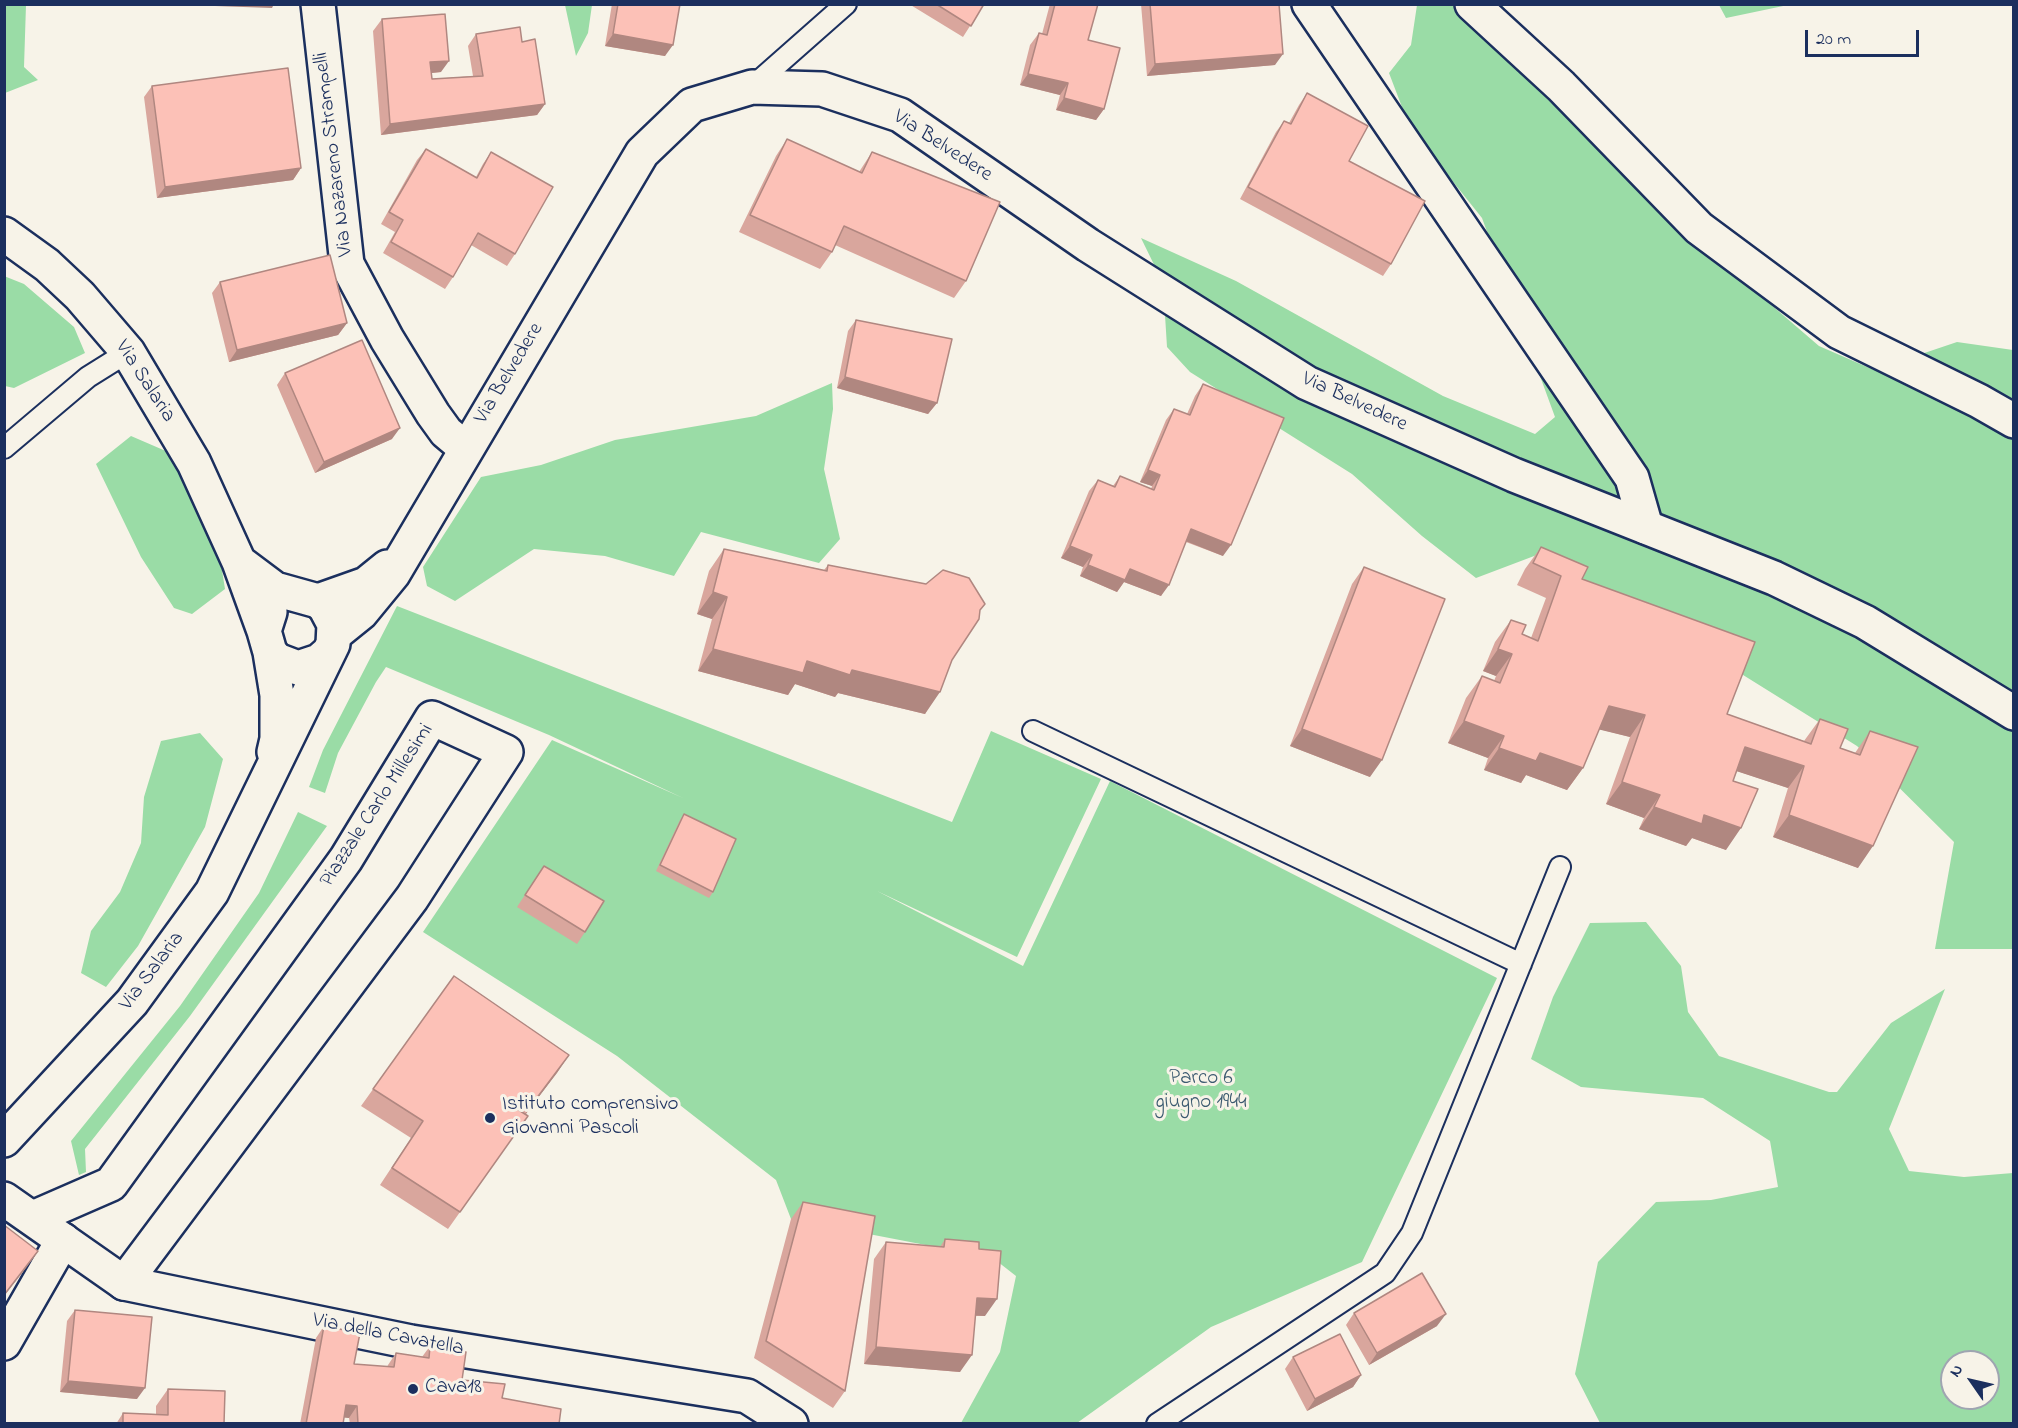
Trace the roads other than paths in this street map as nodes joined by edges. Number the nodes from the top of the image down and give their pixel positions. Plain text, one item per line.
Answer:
1 (318, 4) edge
2 (846, 4) edge
3 (1309, 4) edge
4 (1472, 4) edge
5 (752, 87) junction
6 (4, 234) edge
7 (128, 352) junction
8 (2013, 421) edge
9 (4, 448) edge
10 (465, 448) junction
11 (1646, 527) junction
12 (403, 555) junction
13 (239, 562) junction
14 (306, 599) junction
15 (267, 642) junction
16 (331, 644) junction
17 (2013, 713) edge
18 (1033, 731) dead end
19 (268, 781) junction
20 (1560, 867) dead end
21 (1521, 964) junction
22 (4, 1140) edge
23 (4, 1199) edge
24 (33, 1218) junction
25 (63, 1240) junction
26 (124, 1283) junction
27 (4, 1343) edge
28 (791, 1424) edge
29 (1157, 1424) edge

1 - 10 street, Via Nazareno Strampelli
2 - 5 lane
3 - 11 street
4 - 8 street
5 - 10 street, Via Belvedere
5 - 11 street, Via Belvedere
6 - 7 street, Via Salaria
7 - 9 lane
7 - 13 street, Via Salaria
10 - 12 street, Via Belvedere
11 - 17 street, Via Belvedere
12 - 14 street
12 - 16 street, Via Belvedere
13 - 14 street
13 - 15 street, Via Salaria
14 - 15 street
14 - 16 street
15 - 16 street
15 - 19 street, Via Salaria
16 - 19 street
18 - 21 lane
19 - 22 street, Via Salaria
20 - 21 lane
21 - 29 lane
23 - 24 street, Via della Cavatella
24 - 25 street, Via della Cavatella
24 - 26 street, Piazzale Carlo Millesimi
25 - 26 street, Via della Cavatella
25 - 27 street
26 - 28 street, Via della Cavatella

